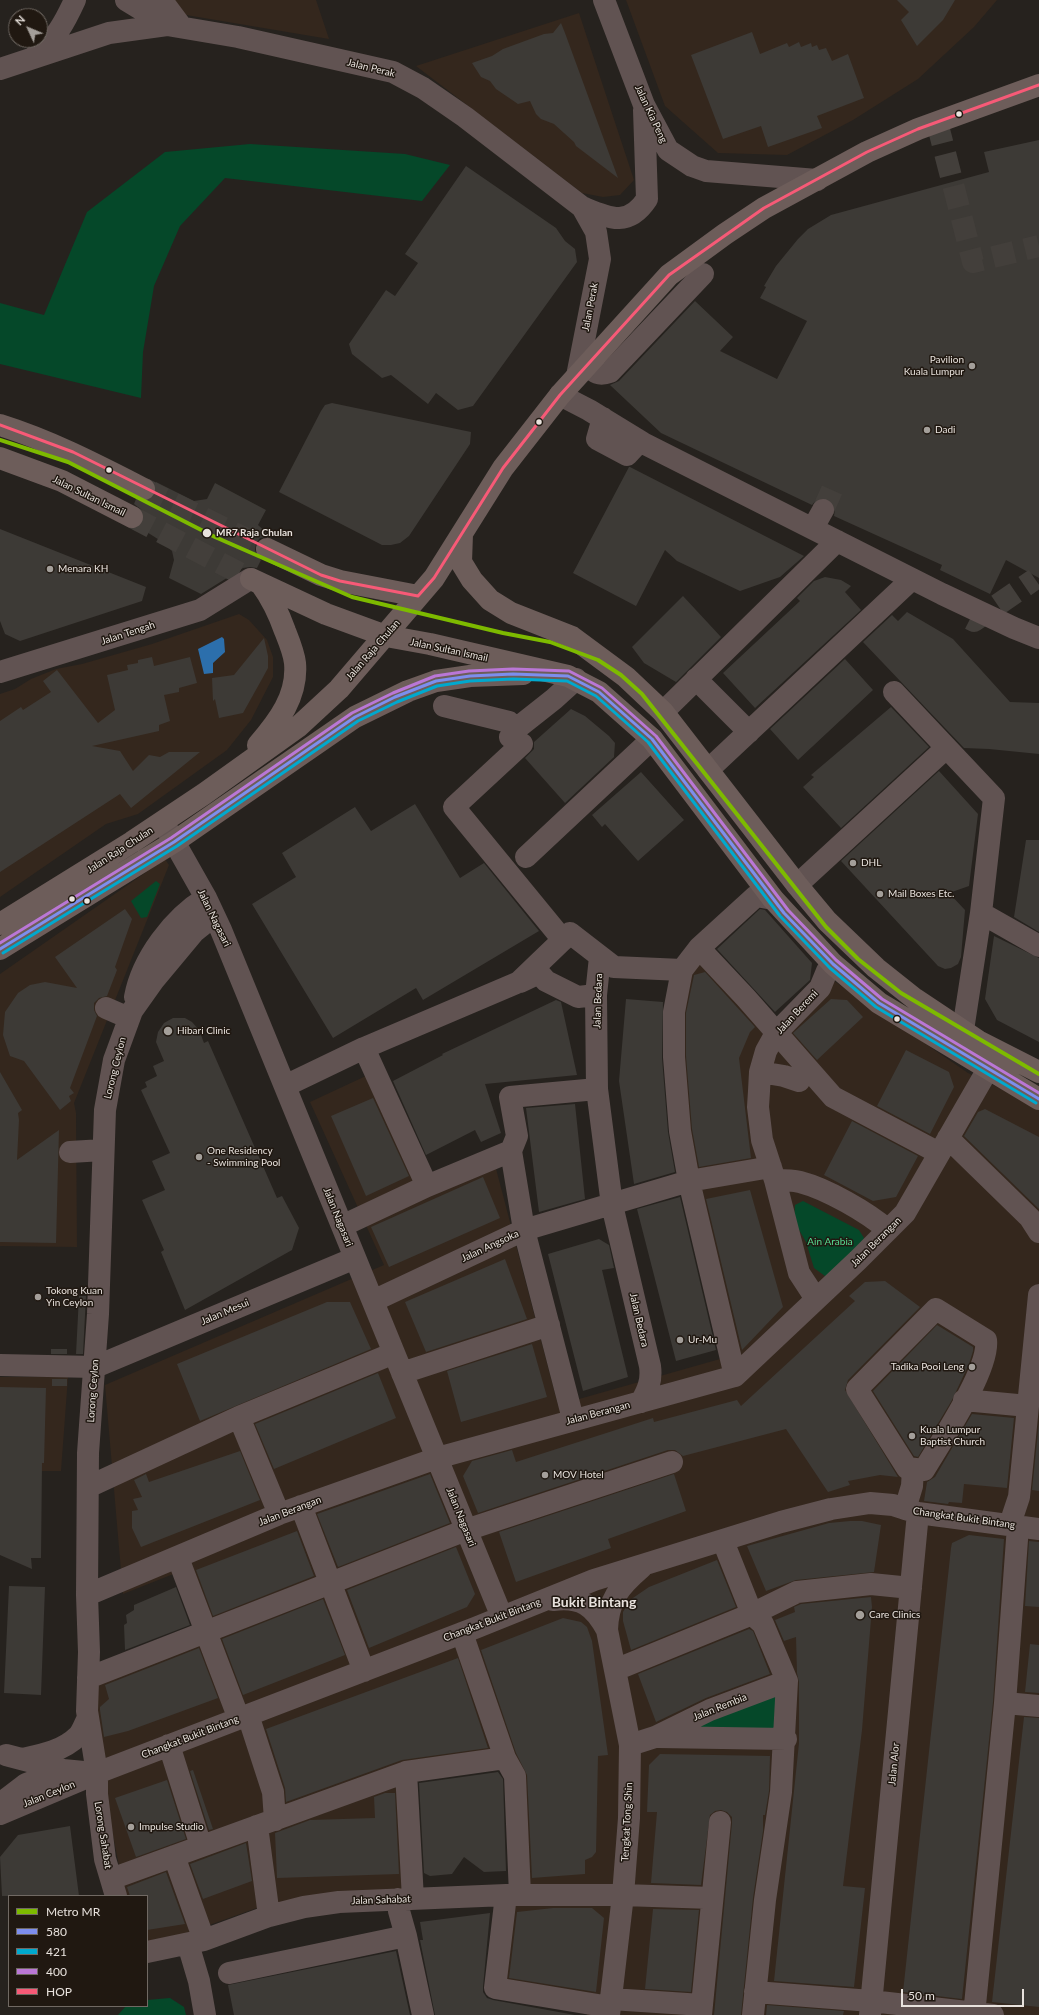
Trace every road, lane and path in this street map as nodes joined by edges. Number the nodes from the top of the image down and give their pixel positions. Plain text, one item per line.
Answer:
1 (75, 0) edge
2 (126, 0) edge
3 (158, 0) edge
4 (604, 0) edge
5 (174, 25) junction
6 (32, 59) junction
7 (0, 69) edge
8 (1038, 85) edge
9 (644, 105) junction
10 (817, 180) junction
11 (582, 207) junction
12 (703, 274) dead end
13 (582, 370) junction
14 (560, 396) junction
15 (0, 425) edge
16 (0, 458) edge
17 (144, 489) tunnel mouth
18 (132, 517) tunnel mouth
19 (462, 534) junction
20 (837, 541) junction
21 (267, 549) tunnel mouth
22 (912, 578) junction
23 (254, 581) junction
24 (942, 594) junction
25 (418, 596) junction
26 (960, 614) dead end
27 (386, 636) junction
28 (1039, 638) edge
29 (0, 672) edge
30 (572, 677) junction
31 (696, 679) junction
32 (894, 692) dead end
33 (444, 706) dead end
34 (663, 712) junction
35 (516, 729) junction
36 (749, 732) junction
37 (652, 739) junction
38 (946, 749) junction
39 (708, 770) junction
40 (224, 779) junction
41 (163, 822) junction
42 (174, 842) junction
43 (526, 857) dead end
44 (797, 885) junction
45 (775, 901) junction
46 (981, 913) junction
47 (218, 916) junction
48 (0, 924) edge
49 (563, 940) junction
50 (1039, 946) edge
51 (699, 948) junction
52 (0, 949) edge
53 (600, 957) junction
54 (831, 961) junction
55 (682, 970) junction
56 (519, 982) junction
57 (596, 996) junction
58 (106, 1008) dead end
59 (130, 1014) junction
60 (963, 1030) junction
61 (776, 1033) junction
62 (364, 1048) junction
63 (988, 1069) junction
64 (1037, 1070) edge
65 (760, 1072) junction
66 (799, 1082) dead end
67 (285, 1086) junction
68 (597, 1089) junction
69 (1039, 1099) edge
70 (944, 1146) junction
71 (103, 1150) junction
72 (511, 1151) junction
73 (70, 1152) dead end
74 (773, 1174) junction
75 (689, 1181) junction
76 (427, 1186) junction
77 (612, 1205) junction
78 (342, 1226) junction
79 (524, 1230) junction
80 (888, 1230) junction
81 (1039, 1232) edge
82 (356, 1258) junction
83 (1039, 1295) edge
84 (816, 1299) junction
85 (373, 1302) junction
86 (549, 1325) junction
87 (394, 1353) junction
88 (0, 1365) edge
89 (95, 1366) junction
90 (402, 1373) junction
91 (735, 1376) junction
92 (964, 1400) junction
93 (641, 1402) junction
94 (1028, 1406) junction
95 (238, 1417) junction
96 (573, 1420) junction
97 (436, 1458) junction
98 (672, 1462) dead end
99 (913, 1469) junction
100 (88, 1487) junction
101 (301, 1506) junction
102 (911, 1511) junction
103 (279, 1514) junction
104 (1022, 1526) edge
105 (466, 1530) junction
106 (723, 1541) junction
107 (178, 1558) junction
108 (647, 1564) junction
109 (331, 1583) junction
110 (911, 1588) junction
111 (87, 1595) junction
112 (538, 1602) junction
113 (752, 1614) junction
114 (502, 1617) junction
115 (608, 1630) junction
116 (205, 1632) junction
117 (462, 1633) junction
118 (364, 1670) junction
119 (615, 1670) junction
120 (88, 1678) junction
121 (787, 1682) junction
122 (1005, 1702) junction
123 (1039, 1706) edge
124 (243, 1717) junction
125 (87, 1720) junction
126 (623, 1736) junction
127 (655, 1737) junction
128 (786, 1739) junction
129 (169, 1745) junction
130 (505, 1753) junction
131 (9, 1755) edge
132 (63, 1770) junction
133 (406, 1772) junction
134 (97, 1773) junction
135 (1, 1806) edge
136 (720, 1822) dead end
137 (266, 1823) junction
138 (201, 1846) junction
139 (174, 1856) junction
140 (113, 1888) edge
141 (513, 1895) junction
142 (623, 1895) junction
143 (712, 1898) junction
144 (406, 1899) junction
145 (269, 1916) junction
146 (406, 1936) junction
147 (196, 1942) junction
148 (148, 1952) edge
149 (229, 1973) dead end
150 (755, 1992) junction
151 (610, 2007) edge
152 (870, 2008) edge
153 (702, 2010) edge
154 (980, 2014) edge
155 (205, 2015) edge
156 (422, 2015) edge
157 (753, 2015) edge

1 - 6 street
2 - 5 street
3 - 5 street
4 - 9 street, Jalan Kia Peng
5 - 6 street, Jalan Perak
5 - 11 street, Jalan Perak
6 - 7 street, Jalan Perak
8 - 10 main road, Jalan Raja Chulan
9 - 10 street, Jalan Kia Peng
9 - 11 street
10 - 13 main road, Jalan Raja Chulan
11 - 13 street, Jalan Perak
12 - 13 street
13 - 14 main road, Jalan Raja Chulan
14 - 19 main road, Jalan Raja Chulan
14 - 20 street
15 - 17 main road
16 - 18 main road, Jalan Sultan Ismail
19 - 25 main road, Jalan Raja Chulan
19 - 34 main road
20 - 22 street
20 - 31 street
21 - 25 main road
22 - 24 street
22 - 36 street
23 - 27 main road, Jalan Sultan Ismail
23 - 29 street, Jalan Tengah
23 - 40 main road
24 - 26 street
24 - 28 street
25 - 27 main road, Jalan Raja Chulan
27 - 30 main road, Jalan Sultan Ismail
27 - 40 main road, Jalan Raja Chulan
30 - 35 street
30 - 37 main road, Jalan Sultan Ismail
30 - 42 main road
31 - 34 street
31 - 36 street
32 - 38 street
33 - 35 street
34 - 39 main road
35 - 49 street
36 - 39 street
37 - 43 street
37 - 45 main road, Jalan Sultan Ismail
38 - 44 street
38 - 46 street
39 - 44 main road
40 - 41 main road, Jalan Raja Chulan
41 - 42 street, Jalan Nagasari
41 - 48 main road, Jalan Raja Chulan
42 - 47 street, Jalan Nagasari
42 - 52 main road
44 - 60 main road
45 - 51 street
45 - 54 main road, Jalan Sultan Ismail
46 - 50 street
46 - 60 street
47 - 59 street, Lorong Ceylon
47 - 67 street, Jalan Nagasari
49 - 53 street
49 - 56 street
51 - 55 street
51 - 61 street
53 - 55 street
53 - 57 street, Jalan Bedara
54 - 61 street, Jalan Beremi
54 - 63 main road, Jalan Sultan Ismail
55 - 75 street
56 - 57 street
56 - 62 street
57 - 68 street, Jalan Bedara
58 - 59 street
59 - 71 street, Lorong Ceylon
60 - 64 main road
61 - 65 street, Jalan Beremi
61 - 70 street
62 - 67 street
62 - 76 street
63 - 69 main road, Jalan Sultan Ismail
63 - 70 street, Jalan Berangan
65 - 66 street
65 - 74 street, Jalan Beremi
67 - 78 street, Jalan Nagasari
68 - 72 street
68 - 77 street, Jalan Bedara
70 - 80 street, Jalan Berangan
70 - 81 street
71 - 73 street
71 - 89 street, Lorong Ceylon
72 - 76 street
72 - 79 street
74 - 75 street, Jalan Angsoka
74 - 80 street
74 - 84 street, Jalan Beremi
75 - 77 street, Jalan Angsoka
75 - 91 street
76 - 78 street
77 - 79 street, Jalan Angsoka
77 - 93 street, Jalan Bedara
78 - 82 street, Jalan Nagasari
79 - 85 street, Jalan Angsoka
79 - 86 street
80 - 84 street, Jalan Berangan
82 - 85 street, Jalan Nagasari
82 - 89 street, Jalan Mesui
83 - 94 street
84 - 91 street, Jalan Berangan
85 - 87 street, Jalan Nagasari
86 - 90 street
86 - 96 street
87 - 90 street, Jalan Nagasari
87 - 95 street
88 - 89 street
89 - 100 street, Lorong Ceylon
90 - 97 street, Jalan Nagasari
91 - 93 street, Jalan Berangan
92 - 94 street
92 - 99 street
92 - 99 street
93 - 96 street, Jalan Berangan
94 - 104 street
95 - 100 street
95 - 103 street
96 - 97 street, Jalan Berangan
97 - 101 street, Jalan Berangan
97 - 105 street, Jalan Nagasari
98 - 105 street
99 - 102 street, Jalan Alor
100 - 111 street, Lorong Ceylon
101 - 103 street, Jalan Berangan
101 - 109 street
102 - 104 street, Changkat Bukit Bintang
102 - 106 street, Changkat Bukit Bintang
102 - 110 street, Jalan Alor
103 - 107 street, Jalan Berangan
104 - 122 street
105 - 109 street
105 - 114 street, Jalan Nagasari
106 - 108 street, Changkat Bukit Bintang
106 - 113 street
107 - 111 street, Jalan Berangan
107 - 116 street
108 - 112 street, Changkat Bukit Bintang
108 - 115 street, Tengkat Tong Shin
109 - 116 street
109 - 118 street
110 - 113 street
110 - 152 street, Jalan Alor
111 - 120 street, Lorong Ceylon
112 - 114 street, Changkat Bukit Bintang
112 - 115 street, Tengkat Tong Shin
113 - 119 street
113 - 121 street
114 - 117 street, Changkat Bukit Bintang
115 - 119 street, Tengkat Tong Shin
116 - 120 street
116 - 124 street
117 - 118 street, Changkat Bukit Bintang
117 - 130 street
118 - 124 street, Changkat Bukit Bintang
119 - 126 street, Tengkat Tong Shin
120 - 125 street, Lorong Ceylon
121 - 127 street, Jalan Rembia
121 - 128 street
122 - 123 street
122 - 154 street
124 - 129 street, Changkat Bukit Bintang
124 - 137 street
125 - 131 street
125 - 134 street, Lorong Ceylon
126 - 127 street, Jalan Rembia
126 - 142 street, Tengkat Tong Shin
127 - 128 street, Jalan Rembia
128 - 150 street
129 - 134 street, Changkat Bukit Bintang
129 - 138 street
130 - 133 street
130 - 141 street
131 - 132 street
131 - 135 street
132 - 134 street
132 - 135 street, Jalan Ceylon
133 - 137 street
133 - 144 street
134 - 135 street, Jalan Ceylon
134 - 140 street, Lorong Sahabat
136 - 143 street
137 - 138 street
137 - 145 street
138 - 139 street
139 - 140 street
139 - 147 street
141 - 142 street, Jalan Sahabat
141 - 144 street, Jalan Sahabat
141 - 151 street
142 - 143 street, Jalan Sahabat
142 - 151 street, Tengkat Tong Shin
143 - 153 street
144 - 145 street, Jalan Sahabat
144 - 146 street
145 - 147 street, Jalan Sahabat
146 - 149 street
146 - 156 street
147 - 148 street, Jalan Sahabat
147 - 155 street
150 - 152 street
150 - 157 street
151 - 153 street
152 - 154 street

